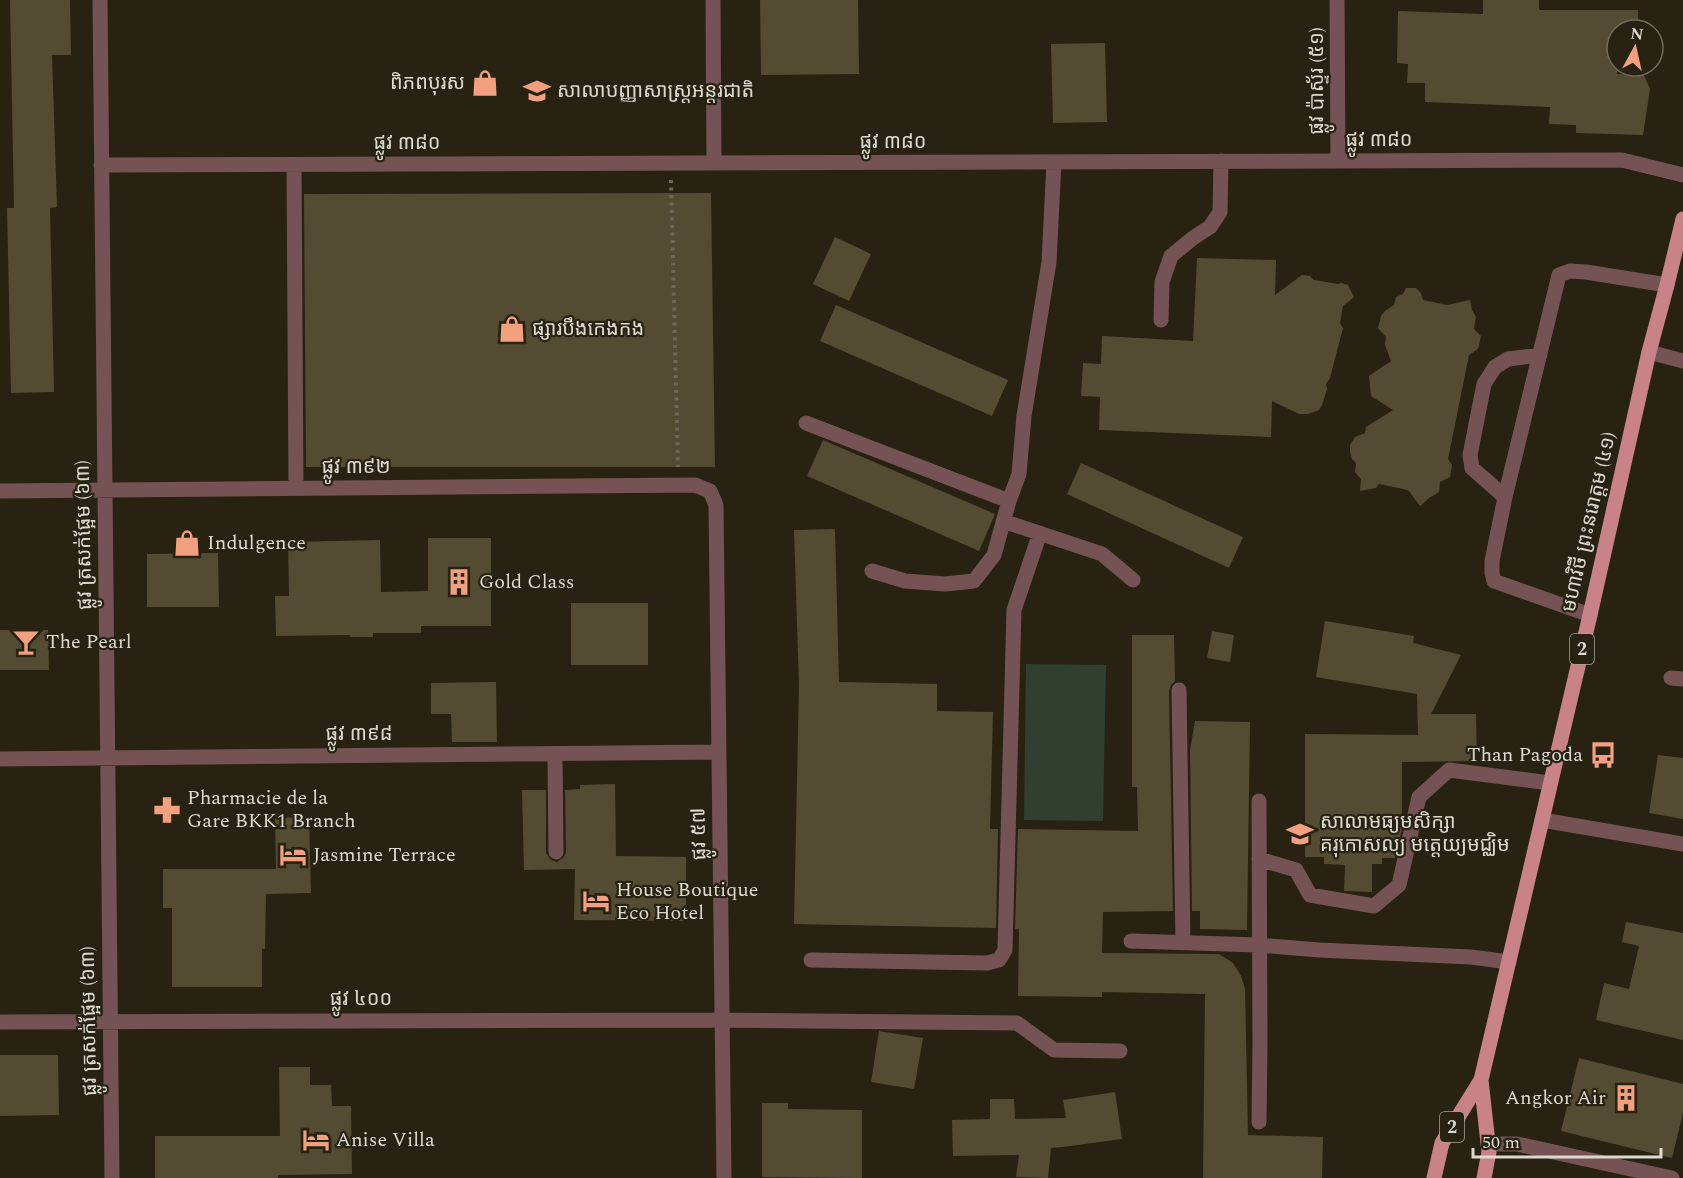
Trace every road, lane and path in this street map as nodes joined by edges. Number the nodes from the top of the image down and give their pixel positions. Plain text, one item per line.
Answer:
1 (100, 0) edge
2 (713, 0) edge
3 (1338, 0) edge
4 (1221, 161) junction
5 (1338, 161) junction
6 (1054, 162) junction
7 (670, 163) junction
8 (714, 163) junction
9 (101, 165) junction
10 (294, 165) junction
11 (1683, 175) edge
12 (1683, 219) edge
13 (1667, 285) junction
14 (1161, 320) dead end
15 (1649, 352) junction
16 (1539, 355) junction
17 (1683, 361) edge
18 (806, 423) dead end
19 (678, 486) junction
20 (296, 488) junction
21 (105, 489) junction
22 (0, 490) edge
23 (710, 491) joint
24 (1505, 497) junction
25 (1009, 501) junction
26 (1003, 521) junction
27 (1040, 533) junction
28 (872, 571) dead end
29 (1132, 580) dead end
30 (1590, 615) junction
31 (1179, 690) dead end
32 (718, 752) junction
33 (555, 754) junction
34 (108, 758) junction
35 (0, 759) edge
36 (1550, 783) junction
37 (1259, 801) dead end
38 (1542, 820) junction
39 (1683, 844) edge
40 (556, 852) dead end
41 (1259, 859) junction
42 (1131, 941) dead end
43 (1183, 943) junction
44 (1259, 945) junction
45 (811, 960) dead end
46 (1509, 962) junction
47 (110, 1020) junction
48 (722, 1020) junction
49 (0, 1022) edge
50 (1120, 1051) dead end
51 (1481, 1080) junction
52 (1259, 1122) dead end
53 (1489, 1144) junction
54 (112, 1178) edge
55 (724, 1178) edge
56 (1434, 1178) edge
57 (1484, 1178) edge
58 (1672, 1178) edge

1 - 9 street, ផ្លូវ ត្រសក់ផ្អែម (៦៣)
2 - 8 street
3 - 5 street, ផ្លូវ ប៉ាស្ទ័រ (៥១)
4 - 5 street, ផ្លូវ ៣៨០
4 - 6 street, ផ្លូវ ៣៨០
4 - 14 street
5 - 11 street, ផ្លូវ ៣៨០
6 - 8 street, ផ្លូវ ៣៨០
6 - 25 street
7 - 8 street, ផ្លូវ ៣៨០
7 - 10 street, ផ្លូវ ៣៨០
7 - 19 path
9 - 10 street, ផ្លូវ ៣៨០
9 - 21 street, ផ្លូវ ត្រសក់ផ្អែម (៦៣)
10 - 20 street
12 - 13 main road, មហាវិថី ព្រះនរោត្តម (៤១) / 2
13 - 15 main road, មហាវិថី ព្រះនរោត្តម (៤១) / 2
13 - 16 street
15 - 17 street
15 - 30 main road, មហាវិថី ព្រះនរោត្តម (៤១) / 2
16 - 24 street
16 - 24 street
18 - 25 street
19 - 20 street, ផ្លូវ ៣៩២
19 - 23 street, ផ្លូវ ៣៩២
20 - 21 street, ផ្លូវ ៣៩២
21 - 22 street, ផ្លូវ ៣៩២
21 - 34 street, ផ្លូវ ត្រសក់ផ្អែម (៦៣)
23 - 32 street, ផ្លូវ ៥៧
24 - 30 street
25 - 26 street
26 - 27 street
26 - 28 street
27 - 29 street
27 - 45 street
30 - 36 main road, មហាវិថី ព្រះនរោត្តម (៤១) / 2
31 - 43 street
32 - 33 street, ផ្លូវ ៣៩៨
32 - 48 street, ផ្លូវ ៥៧
33 - 34 street, ផ្លូវ ៣៩៨
33 - 40 street
34 - 35 street, ផ្លូវ ៣៩៨
34 - 47 street, ផ្លូវ ត្រសក់ផ្អែម (៦៣)
36 - 38 main road, មហាវិថី ព្រះនរោត្តម (៤១) / 2
36 - 41 street
37 - 41 street
38 - 39 street
38 - 46 main road, មហាវិថី ព្រះនរោត្តម (៤១) / 2
41 - 44 street
42 - 43 street
43 - 44 street
44 - 46 street
44 - 52 street
46 - 51 main road, មហាវិថី ព្រះនរោត្តម (៤១) / 2
47 - 48 street, ផ្លូវ ៤០០
47 - 49 street, ផ្លូវ ៤០០
47 - 54 street, ផ្លូវ ត្រសក់ផ្អែម (៦៣)
48 - 50 street, ផ្លូវ ៤០០
48 - 55 street, ផ្លូវ ៥៧
51 - 53 main road, មហាវិថី ព្រះនរោត្តម (៤១) / 2
51 - 56 main road, មហាវិថី ព្រះនរោត្តម (៤១) / 2
53 - 57 main road, មហាវិថី ព្រះនរោត្តម (៤១) / 2
53 - 58 street

